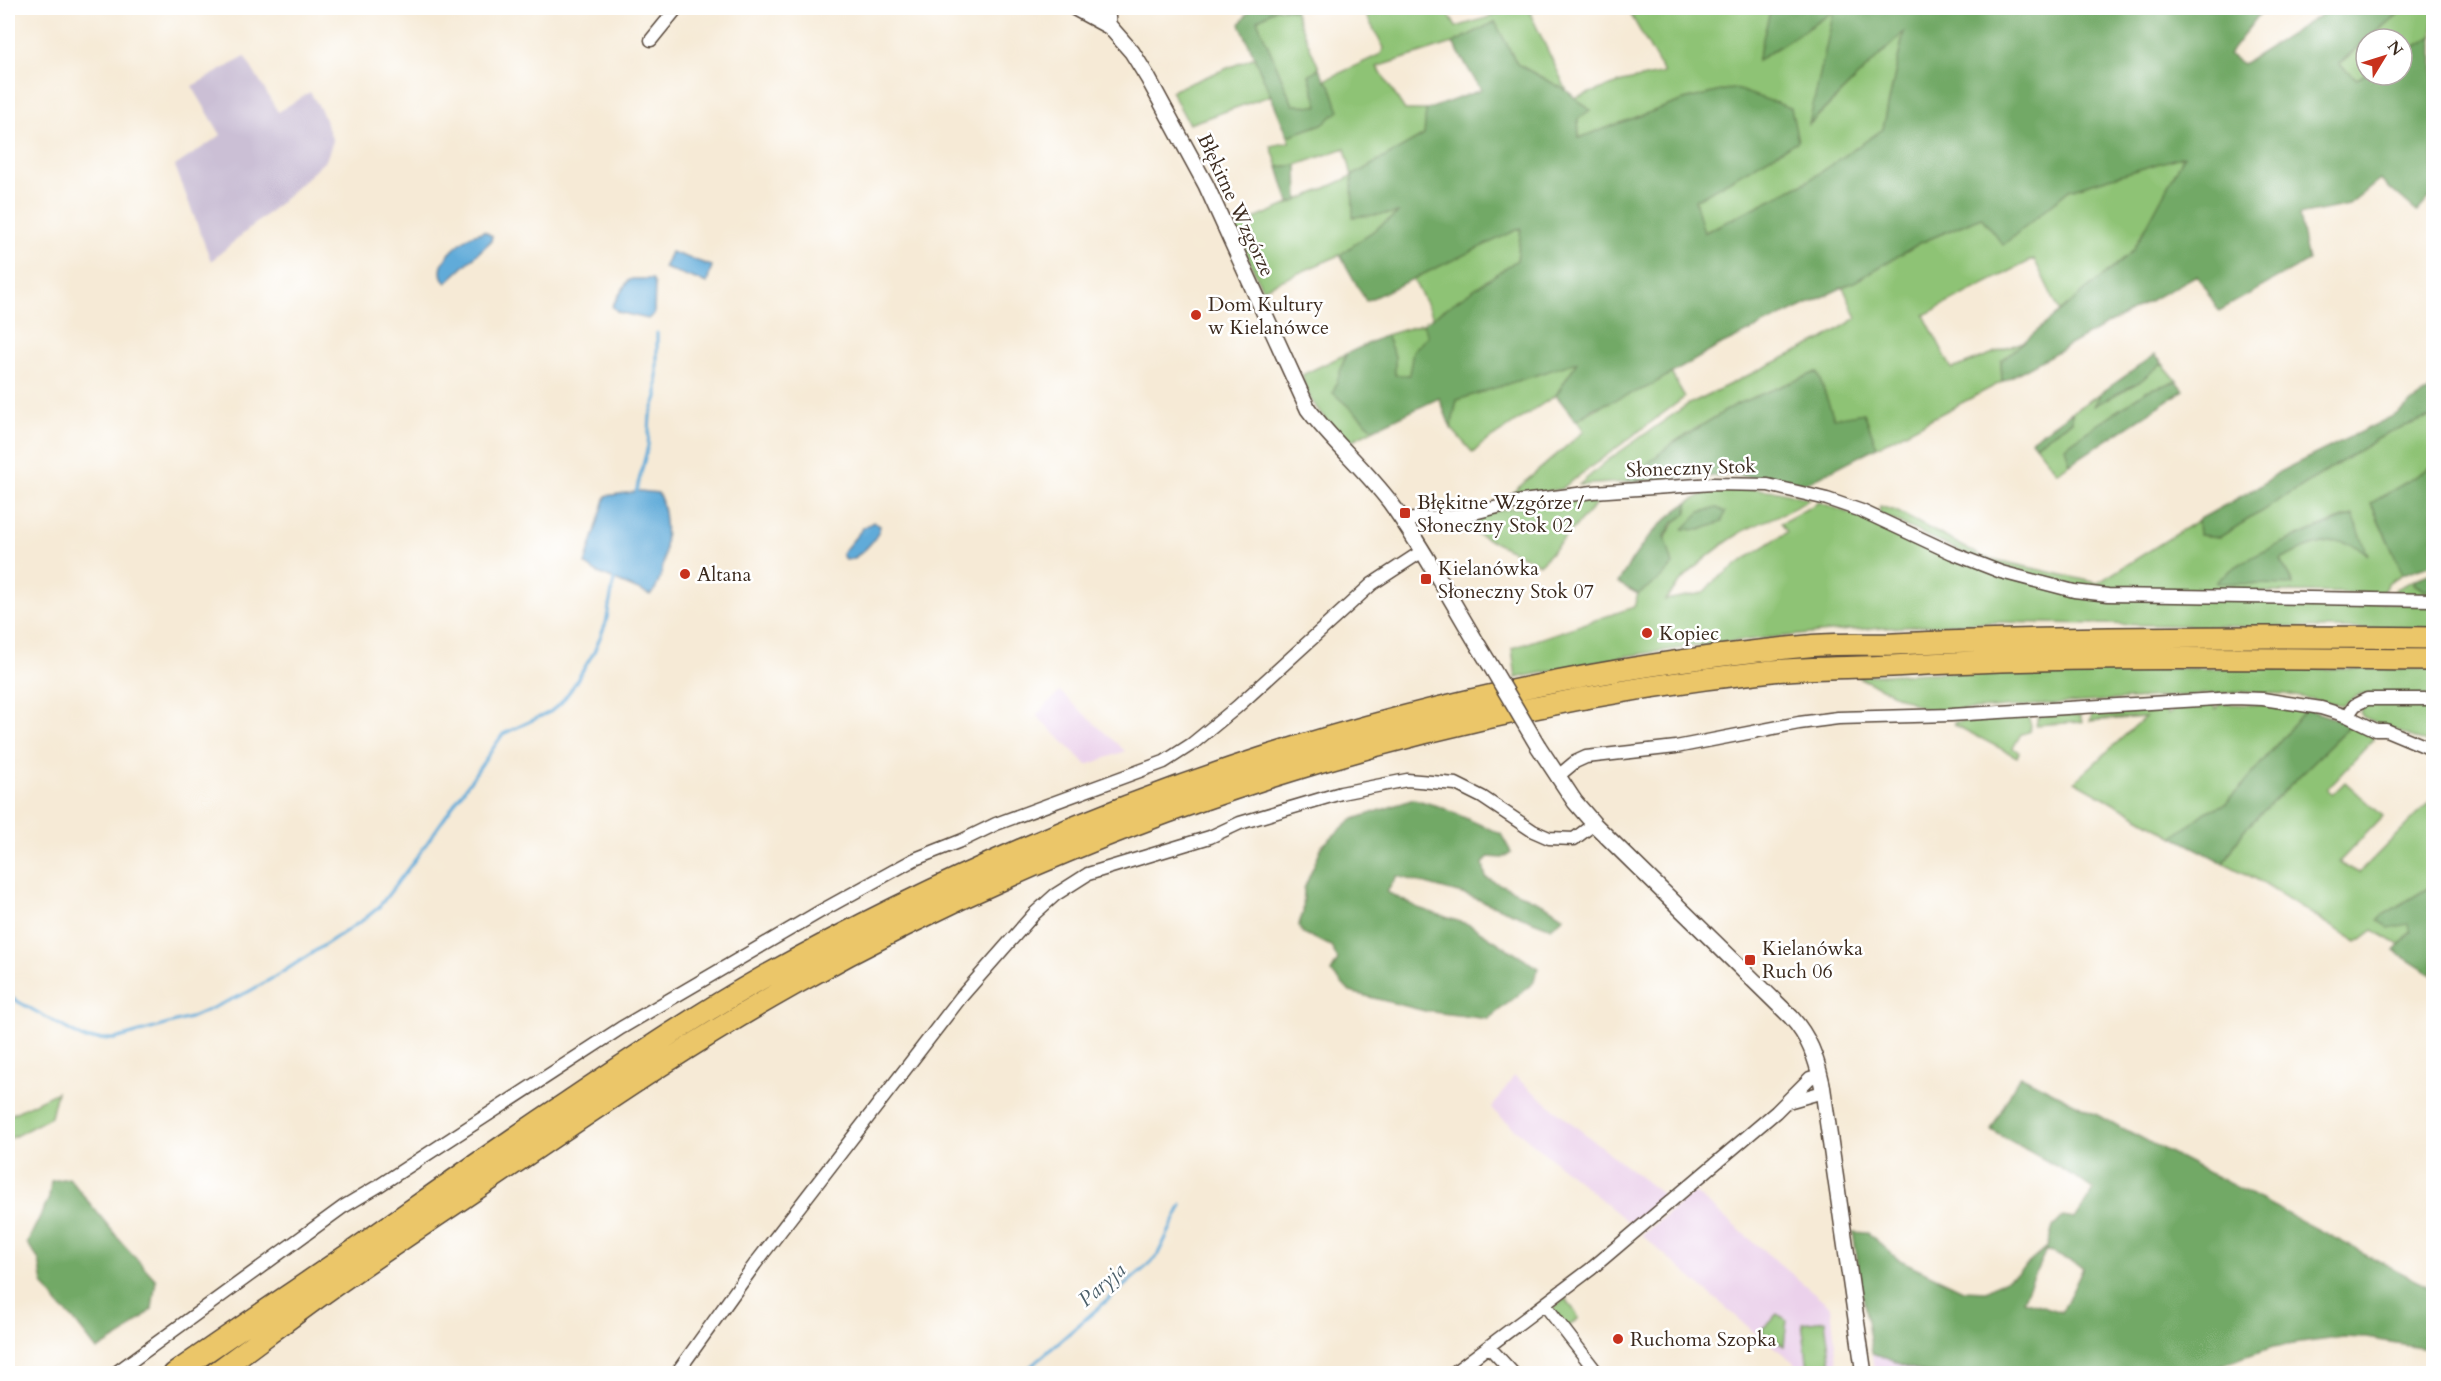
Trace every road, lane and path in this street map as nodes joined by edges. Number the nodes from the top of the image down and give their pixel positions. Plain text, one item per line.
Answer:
1 (677, 8) edge
2 (1075, 8) edge
3 (1108, 8) edge
4 (1110, 27) junction
5 (651, 40) dead end
6 (1402, 520) junction
7 (1422, 552) junction
8 (2433, 600) edge
9 (2433, 638) edge
10 (2433, 660) edge
11 (2433, 699) edge
12 (2347, 716) junction
13 (2433, 750) edge
14 (1557, 777) junction
15 (1594, 824) junction
16 (1820, 1075) junction
17 (1823, 1092) junction
18 (1787, 1102) junction
19 (1545, 1305) junction
20 (1489, 1347) junction
21 (114, 1374) edge
22 (174, 1374) edge
23 (214, 1374) edge
24 (676, 1374) edge
25 (1452, 1374) edge
26 (1514, 1374) edge
27 (1598, 1374) edge
28 (1864, 1374) edge

1 - 5 street
2 - 4 street
3 - 4 street
4 - 6 street, Błękitne Wzgórze
6 - 7 street, Błękitne Wzgórze
6 - 8 street, Słoneczny Stok
7 - 14 street, Błękitne Wzgórze, bridge
7 - 21 street
9 - 22 highway
10 - 23 highway
11 - 12 street
12 - 13 street
12 - 14 street
14 - 15 street, Błękitne Wzgórze
15 - 16 street, Błękitne Wzgórze
15 - 24 street
16 - 17 street, Błękitne Wzgórze
16 - 18 street
17 - 18 street
17 - 28 street, Błękitne Wzgórze
18 - 19 street
19 - 20 street
19 - 27 street
20 - 25 street
20 - 26 street

